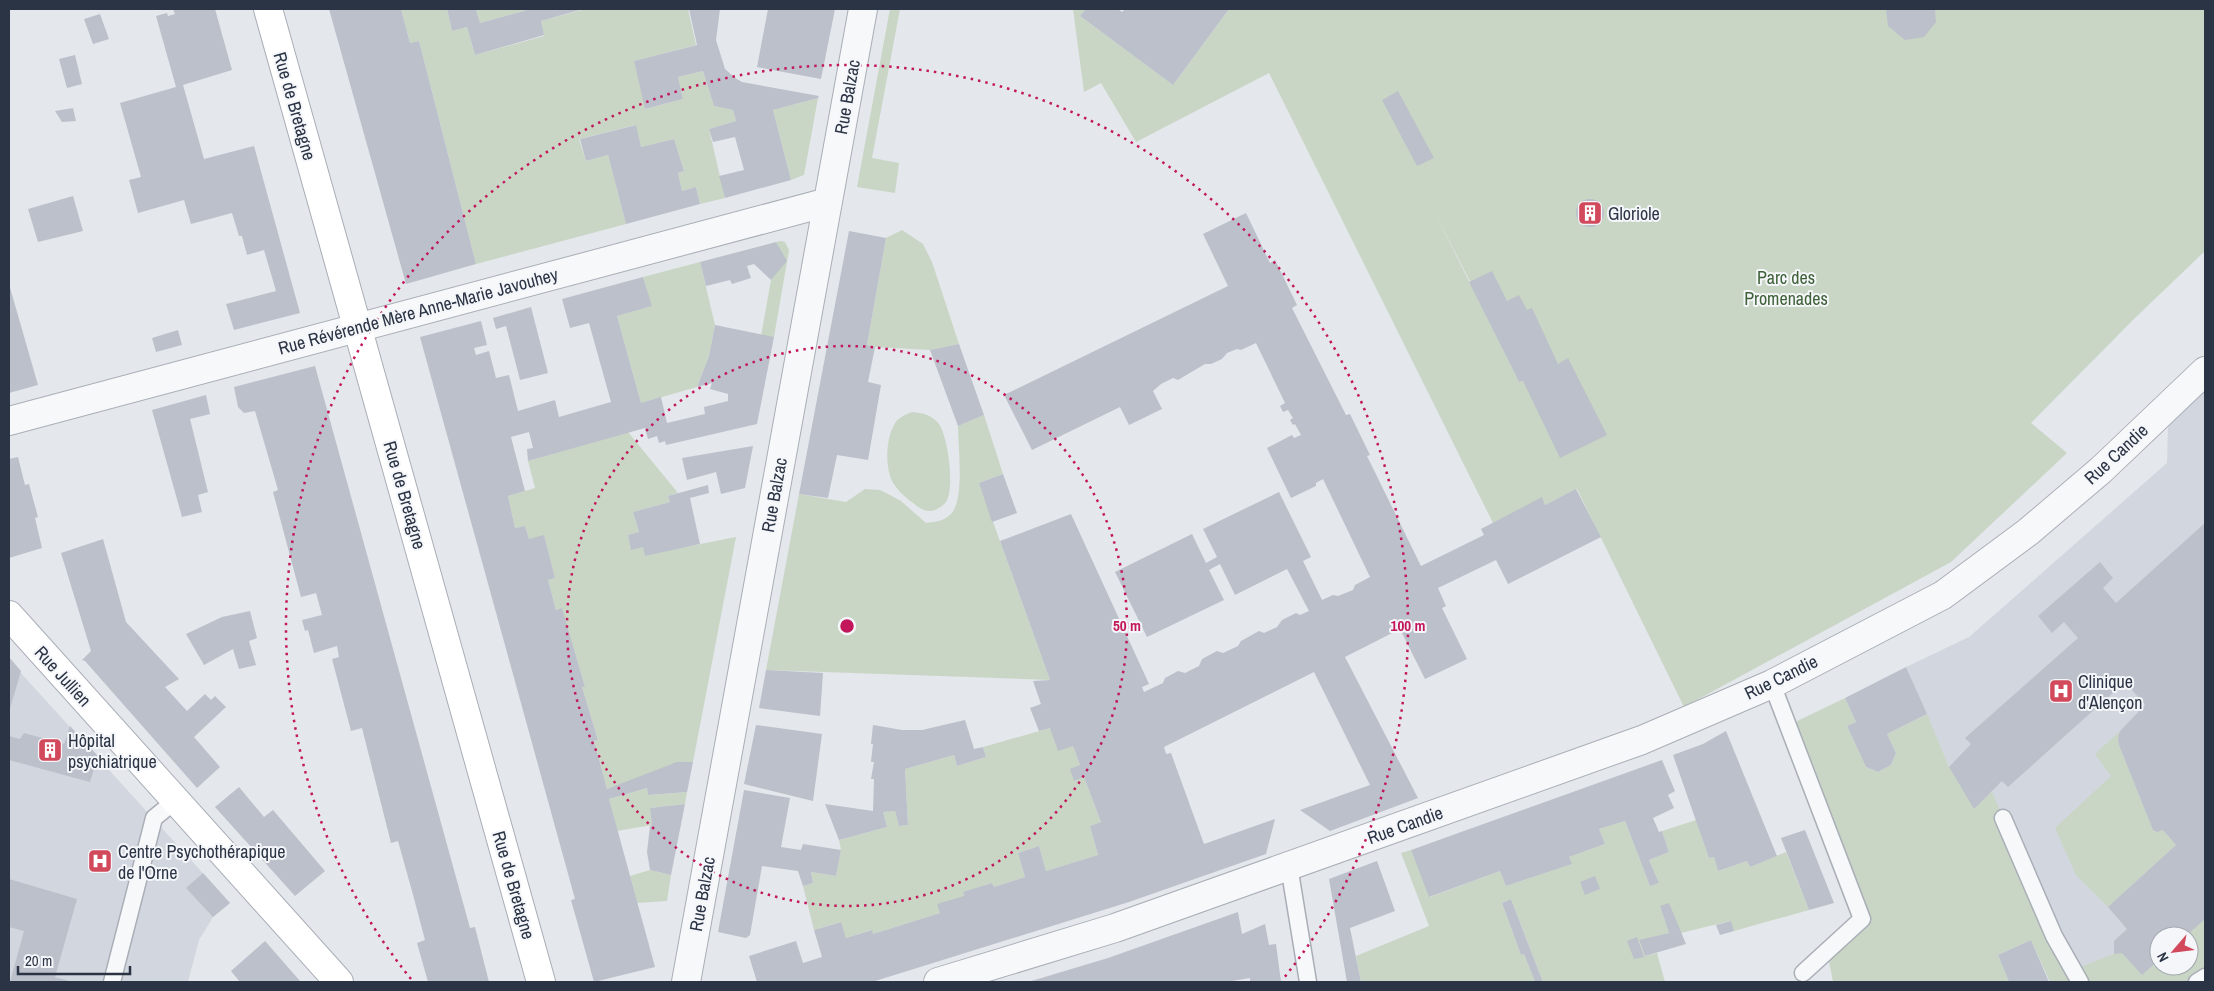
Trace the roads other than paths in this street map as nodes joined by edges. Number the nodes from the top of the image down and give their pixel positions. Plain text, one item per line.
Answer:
1 (268, 9) edge
2 (863, 9) edge
3 (828, 202) junction
4 (357, 327) junction
5 (2205, 370) edge
6 (9, 421) edge
7 (9, 615) edge
8 (1772, 684) junction
9 (175, 801) junction
10 (2003, 818) dead end
11 (1289, 866) junction
12 (1803, 973) dead end
13 (2205, 977) edge
14 (112, 982) edge
15 (339, 982) edge
16 (541, 982) edge
17 (686, 982) edge
18 (938, 982) edge
19 (1308, 982) edge
20 (2080, 982) edge
21 (2197, 982) edge

1 - 4 street, Rue de Bretagne
2 - 3 street, Rue Balzac
3 - 4 street, Rue Révérende Mère Anne-Marie Javouhey
3 - 17 street, Rue Balzac
4 - 6 street, Rue Révérende Mère Anne-Marie Javouhey
4 - 16 street, Rue de Bretagne
5 - 8 street, Rue Candie
7 - 9 street, Rue Jullien
8 - 11 street, Rue Candie
8 - 12 lane
9 - 14 lane
9 - 15 street, Rue Jullien
10 - 20 lane
11 - 18 street, Rue Candie
11 - 19 lane
13 - 21 lane

